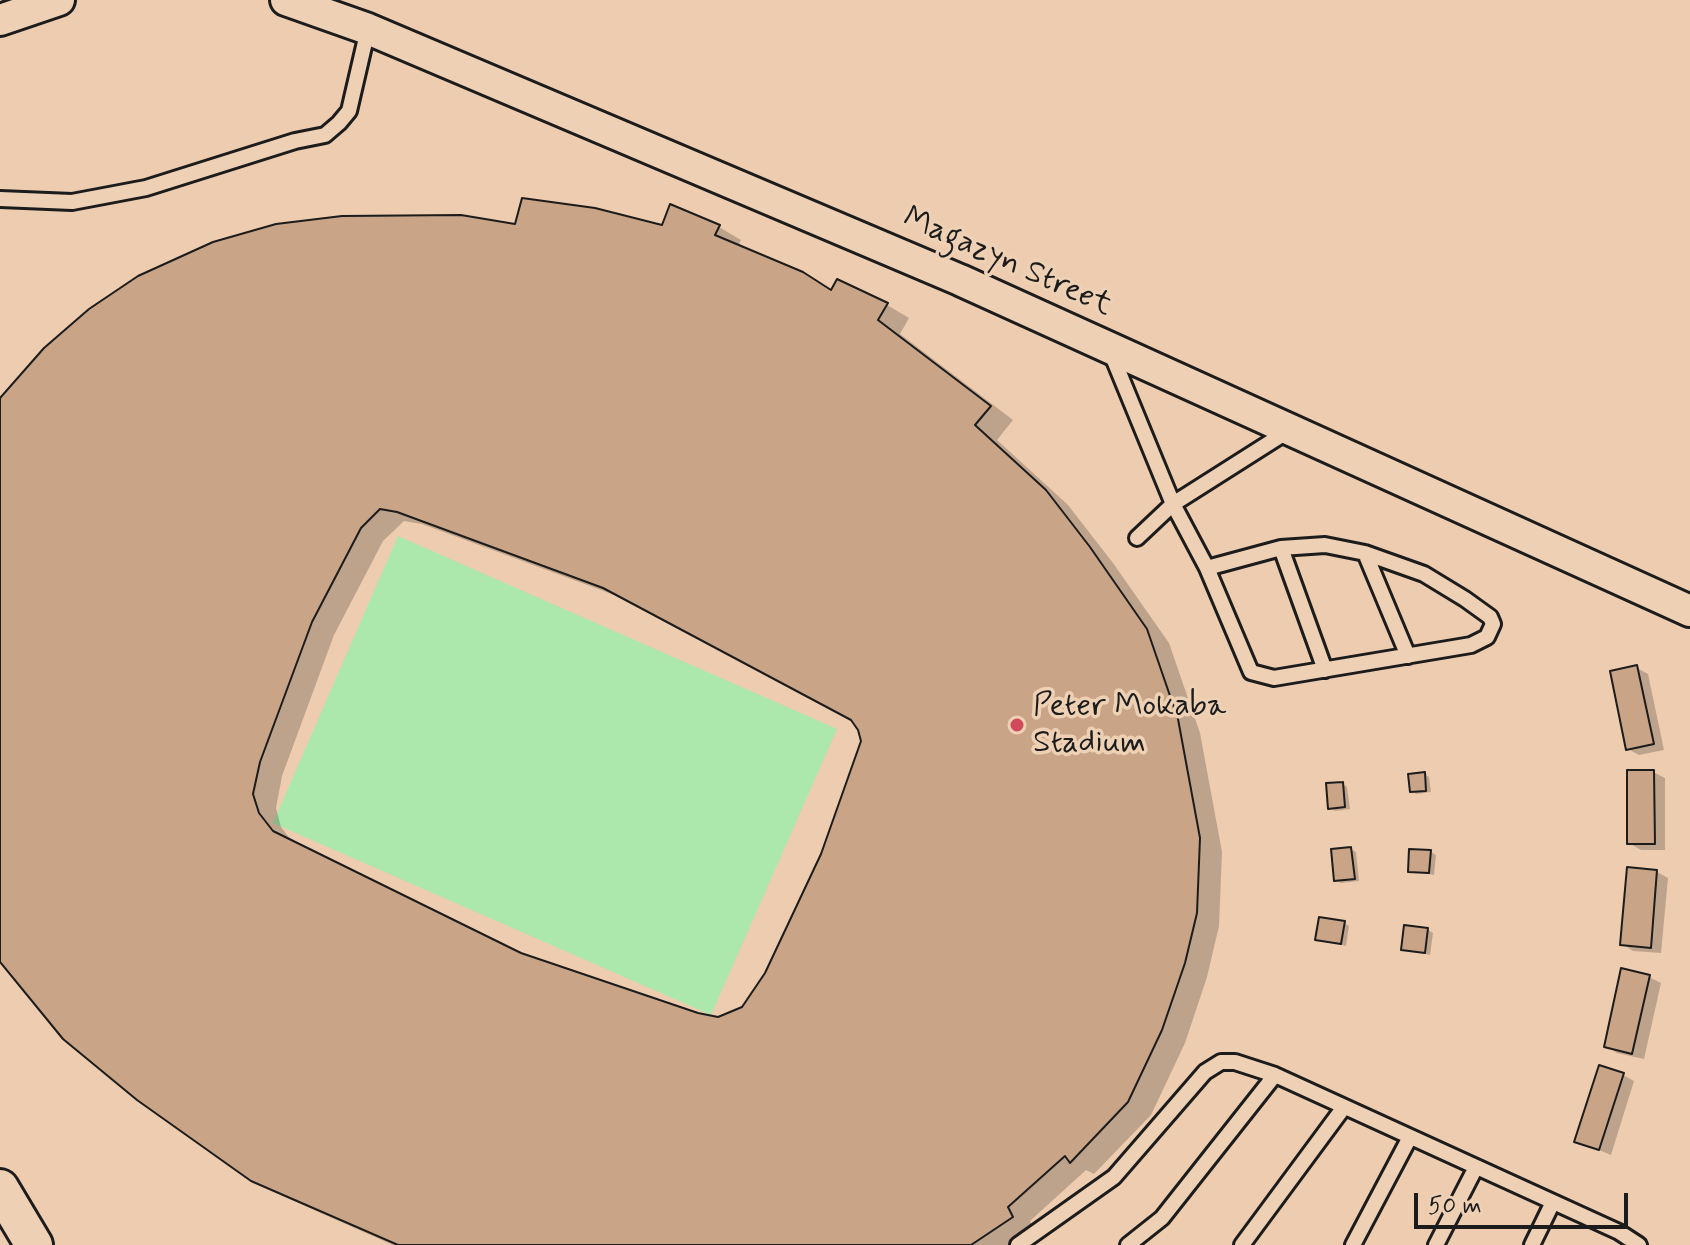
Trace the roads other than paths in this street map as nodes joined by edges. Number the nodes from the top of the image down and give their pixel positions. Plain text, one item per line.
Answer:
1 (59, 0) edge
2 (286, 0) edge
3 (0, 20) edge
4 (368, 29) junction
5 (0, 199) edge
6 (1110, 349) junction
7 (1288, 431) junction
8 (1173, 504) junction
9 (1137, 538) dead end
10 (1281, 548) junction
11 (1365, 553) junction
12 (1207, 568) junction
13 (1690, 611) edge
14 (1408, 656) junction
15 (1325, 670) junction
16 (1275, 1075) junction
17 (1344, 1107) junction
18 (1410, 1137) junction
19 (1476, 1167) junction
20 (0, 1188) edge
21 (1553, 1202) junction
22 (1635, 1244) edge
23 (34, 1245) edge
24 (1018, 1245) edge
25 (1128, 1245) edge
26 (1242, 1245) edge
27 (1353, 1245) edge
28 (1436, 1245) edge
29 (1532, 1245) edge

1 - 3 street
2 - 4 street, Magazyn Street
4 - 5 lane
4 - 6 street, Magazyn Street
6 - 7 street, Magazyn Street
6 - 8 lane
7 - 8 lane
7 - 13 street, Magazyn Street
8 - 9 lane
8 - 12 lane
10 - 11 lane
10 - 12 lane
10 - 15 lane
11 - 14 lane
11 - 14 lane
12 - 15 lane
14 - 15 lane
16 - 17 lane
16 - 24 lane
16 - 25 lane
17 - 18 lane
17 - 26 lane
18 - 19 lane
18 - 27 lane
19 - 21 lane
19 - 28 lane
20 - 23 street
21 - 22 lane
21 - 29 lane

